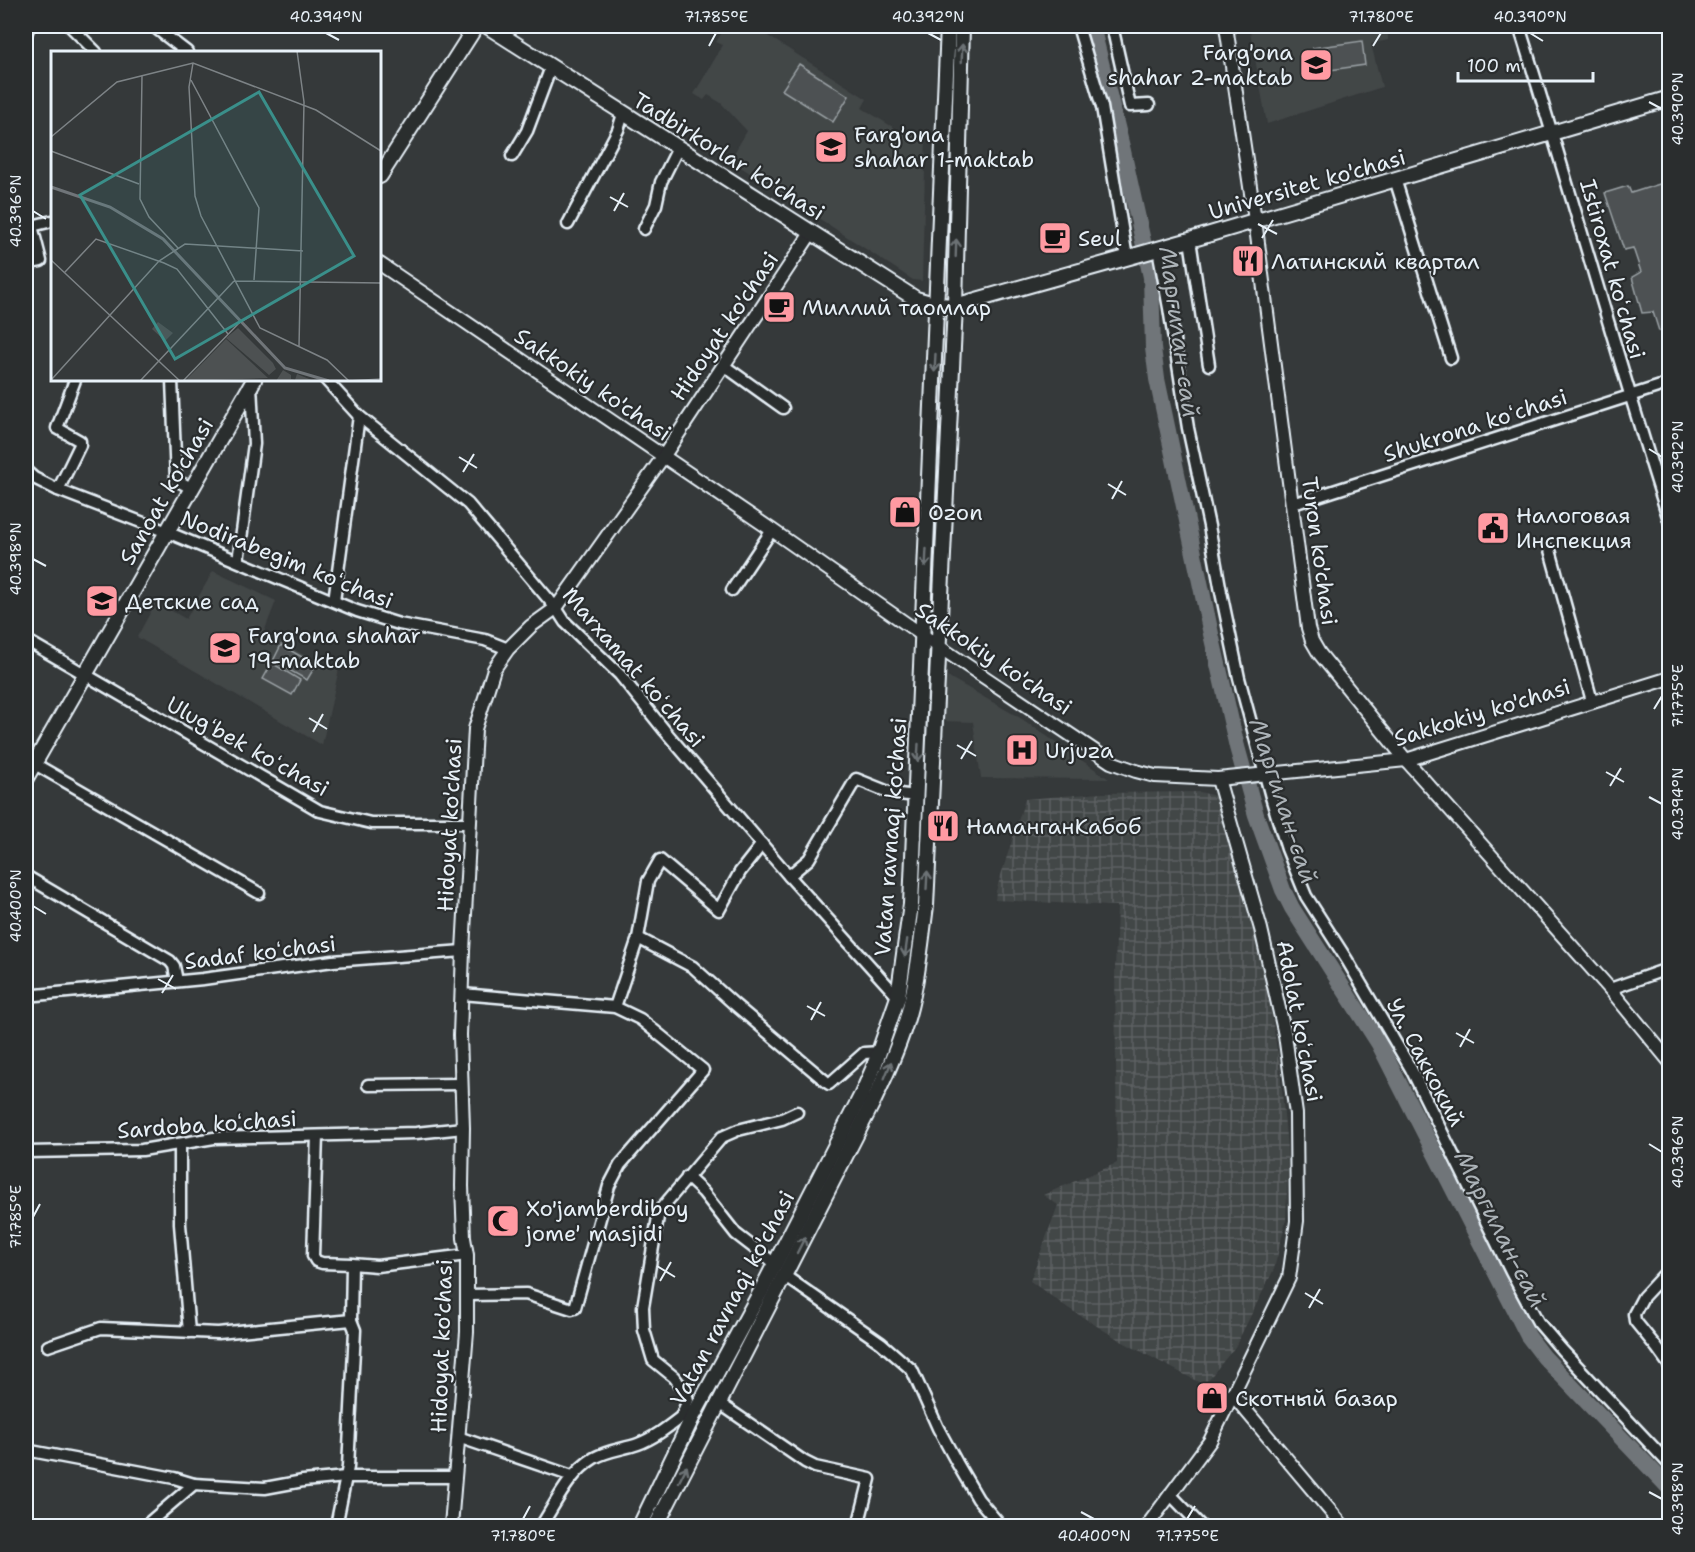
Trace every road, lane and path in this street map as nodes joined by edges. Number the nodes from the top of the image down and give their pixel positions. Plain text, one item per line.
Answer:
1 (29, 26) edge
2 (70, 26) edge
3 (153, 26) edge
4 (476, 26) edge
5 (487, 26) edge
6 (948, 26) edge
7 (962, 26) edge
8 (1078, 26) edge
9 (1112, 26) edge
10 (1226, 26) edge
11 (1519, 26) edge
12 (26, 34) edge
13 (95, 51) edge
14 (186, 51) edge
15 (550, 67) junction
16 (1670, 98) edge
17 (1149, 105) dead end
18 (623, 114) junction
19 (1553, 133) junction
20 (678, 148) junction
21 (512, 156) dead end
22 (381, 174) edge
23 (1395, 179) junction
24 (26, 216) edge
25 (1255, 220) junction
26 (51, 222) edge
27 (568, 224) dead end
28 (32, 226) junction
29 (644, 229) dead end
30 (812, 233) junction
31 (1190, 240) junction
32 (1158, 249) junction
33 (1128, 258) junction
34 (26, 264) edge
35 (381, 265) edge
36 (938, 305) junction
37 (955, 306) junction
38 (1451, 358) dead end
39 (723, 365) junction
40 (1209, 365) dead end
41 (75, 381) edge
42 (172, 381) edge
43 (327, 381) edge
44 (252, 382) edge
45 (1670, 383) edge
46 (1629, 395) junction
47 (783, 408) dead end
48 (359, 416) junction
49 (663, 457) junction
50 (26, 471) edge
51 (191, 488) junction
52 (58, 490) junction
53 (1293, 504) junction
54 (1670, 523) edge
55 (772, 530) junction
56 (167, 532) junction
57 (1550, 550) dead end
58 (238, 561) junction
59 (732, 590) dead end
60 (334, 600) junction
61 (556, 608) junction
62 (923, 636) junction
63 (26, 640) edge
64 (938, 646) junction
65 (508, 649) junction
66 (85, 675) junction
67 (1670, 678) edge
68 (1592, 701) junction
69 (1406, 760) junction
70 (30, 761) edge
71 (1265, 775) junction
72 (26, 778) edge
73 (1218, 779) junction
74 (916, 796) junction
75 (470, 823) junction
76 (762, 844) junction
77 (26, 876) edge
78 (789, 876) junction
79 (259, 893) dead end
80 (638, 938) junction
81 (463, 951) junction
82 (1670, 968) edge
83 (177, 981) junction
84 (1610, 989) junction
85 (462, 994) junction
86 (26, 996) edge
87 (898, 997) junction
88 (615, 1007) junction
89 (880, 1052) junction
90 (1670, 1062) edge
91 (460, 1084) junction
92 (368, 1085) dead end
93 (797, 1112) dead end
94 (463, 1128) junction
95 (317, 1136) junction
96 (180, 1144) junction
97 (26, 1152) edge
98 (687, 1177) junction
99 (467, 1255) junction
100 (352, 1264) junction
101 (775, 1264) junction
102 (1670, 1268) edge
103 (785, 1276) junction
104 (468, 1295) junction
105 (767, 1296) junction
106 (351, 1320) junction
107 (189, 1332) junction
108 (48, 1346) dead end
109 (1670, 1366) edge
110 (1232, 1394) junction
111 (719, 1403) junction
112 (687, 1417) junction
113 (458, 1437) junction
114 (26, 1450) edge
115 (1670, 1465) edge
116 (572, 1476) junction
117 (455, 1477) junction
118 (346, 1478) junction
119 (194, 1484) junction
120 (1170, 1494) junction
121 (146, 1527) edge
122 (336, 1527) edge
123 (451, 1527) edge
124 (541, 1527) edge
125 (640, 1527) edge
126 (656, 1527) edge
127 (858, 1527) edge
128 (1001, 1527) edge
129 (1147, 1527) edge
130 (1201, 1527) edge
131 (1343, 1527) edge

1 - 12 street
2 - 13 street
3 - 14 street
4 - 22 main road
5 - 15 main road, Tadbirkorlar ko'chasi
6 - 36 main road
37 -> 7 main road
8 - 33 street
9 - 17 street
10 - 25 street, Turon ko'chasi
11 - 19 street, Istiroxat koʻchasi
15 - 18 main road, Tadbirkorlar ko'chasi
15 - 21 street
16 - 19 main road, Universitet ko'chasi
18 - 20 main road, Tadbirkorlar ko'chasi
18 - 27 street
19 - 23 main road, Universitet ko'chasi
19 - 46 street, Istiroxat koʻchasi
20 - 29 street
20 - 30 main road, Tadbirkorlar ko'chasi
23 - 25 main road, Universitet ko'chasi
23 - 38 street
24 - 28 street
25 - 31 main road, Universitet ko'chasi
25 - 53 street, Turon ko'chasi
26 - 28 street
28 - 34 street
30 - 36 main road, Tadbirkorlar ko'chasi
30 - 39 street, Hidoyat ko'chasi
31 - 32 main road, Universitet ko'chasi
31 - 40 street
32 - 33 main road, Universitet ko'chasi
32 - 71 street, Ул. Саккокий
33 - 37 main road, Universitet ko'chasi
35 - 49 street, Sakkokiy ko'chasi
36 - 37 main road, Tadbirkorlar ko'chasi
36 -> 62 main road, Vatan ravnaqi ko'chasi
37 - 64 main road, Vatan ravnaqi ko'chasi
39 - 47 street
39 - 49 street, Hidoyat ko'chasi
41 - 52 street
42 - 51 street
43 - 48 street, Marxamat koʻchasi
44 - 51 main road, Sanoat ko'chasi
44 - 58 street
45 - 46 street, Shukrona koʻchasi
46 - 53 street, Shukrona koʻchasi
46 - 54 street, Istiroxat koʻchasi
48 - 60 street
48 - 61 street, Marxamat koʻchasi
49 - 55 street, Sakkokiy ko'chasi
49 - 61 street, Hidoyat ko'chasi
50 - 52 street, Nodirabegim koʻchasi
51 - 56 main road, Sanoat ko'chasi
52 - 56 street, Nodirabegim koʻchasi
53 - 69 street, Turon ko'chasi
55 - 59 street
55 - 62 street, Sakkokiy ko'chasi
56 - 58 street, Nodirabegim koʻchasi
56 - 66 main road, Sanoat ko'chasi
57 - 68 street
58 - 60 street, Nodirabegim koʻchasi
60 - 65 street, Nodirabegim koʻchasi
61 - 65 street, Hidoyat ko'chasi
61 - 76 street, Marxamat koʻchasi
62 - 64 street, Sakkokiy ko'chasi
62 -> 74 main road, Vatan ravnaqi ko'chasi
63 - 66 street, Ulugʻbek koʻchasi
64 - 73 street, Sakkokiy ko'chasi
103 -> 64 main road, Vatan ravnaqi ko'chasi
65 - 75 street, Hidoyat ko'chasi
66 - 70 main road, Sanoat ko'chasi
66 - 75 street, Ulugʻbek koʻchasi
67 - 68 street, Sakkokiy ko'chasi
68 - 69 street, Sakkokiy ko'chasi
69 - 71 street, Sakkokiy ko'chasi
69 - 84 street, Turon ko'chasi
70 - 72 main road, Sanoat ko'chasi
70 - 79 street
71 - 73 street, Sakkokiy ko'chasi
71 - 115 street, Ул. Саккокий
73 - 110 street, Adolat koʻchasi
74 - 78 street
74 -> 87 main road, Vatan ravnaqi ko'chasi
75 - 81 street, Hidoyat ko'chasi
76 - 78 street, Marxamat koʻchasi
76 - 80 street
77 - 83 street
78 - 87 street, Marxamat koʻchasi
80 - 88 street
80 - 89 street
81 - 83 street, Sadaf koʻchasi
81 - 85 street, Hidoyat ko'chasi
82 - 84 street
83 - 86 street, Sadaf koʻchasi
84 - 90 street, Turon ko'chasi
85 - 88 street
85 - 91 street, Hidoyat ko'chasi
87 - 89 main road, Vatan ravnaqi ko'chasi
88 - 104 street
89 - 101 main road, Vatan ravnaqi ko'chasi
91 - 92 street
91 - 94 street, Hidoyat ko'chasi
93 - 98 street
94 - 95 street, Sardoba koʻchasi
94 - 99 street, Hidoyat ko'chasi
95 - 96 street, Sardoba koʻchasi
95 - 100 street
96 - 97 street, Sardoba koʻchasi
96 - 107 street
98 - 101 street
98 - 112 street
99 - 100 street
99 - 104 street, Hidoyat ko'chasi
100 - 106 street
101 - 105 main road, Vatan ravnaqi ko'chasi
102 - 109 street
103 - 105 main road, Vatan ravnaqi ko'chasi
103 - 128 street
104 - 113 street, Hidoyat ko'chasi
105 - 111 main road, Vatan ravnaqi ko'chasi
105 - 112 main road, Vatan ravnaqi ko'chasi
106 - 107 street
106 - 118 street
107 - 108 street
110 - 120 street, Adolat koʻchasi
110 - 131 street
126 -> 111 main road, Vatan ravnaqi ko'chasi
111 - 127 street
112 - 116 street
112 - 125 main road, Vatan ravnaqi ko'chasi
113 - 116 street
113 - 117 street, Hidoyat ko'chasi
114 - 119 street
116 - 124 street
117 - 118 street
117 - 123 street, Hidoyat ko'chasi
118 - 119 street
118 - 122 street
119 - 121 street
120 - 129 street, Adolat koʻchasi
120 - 130 street

